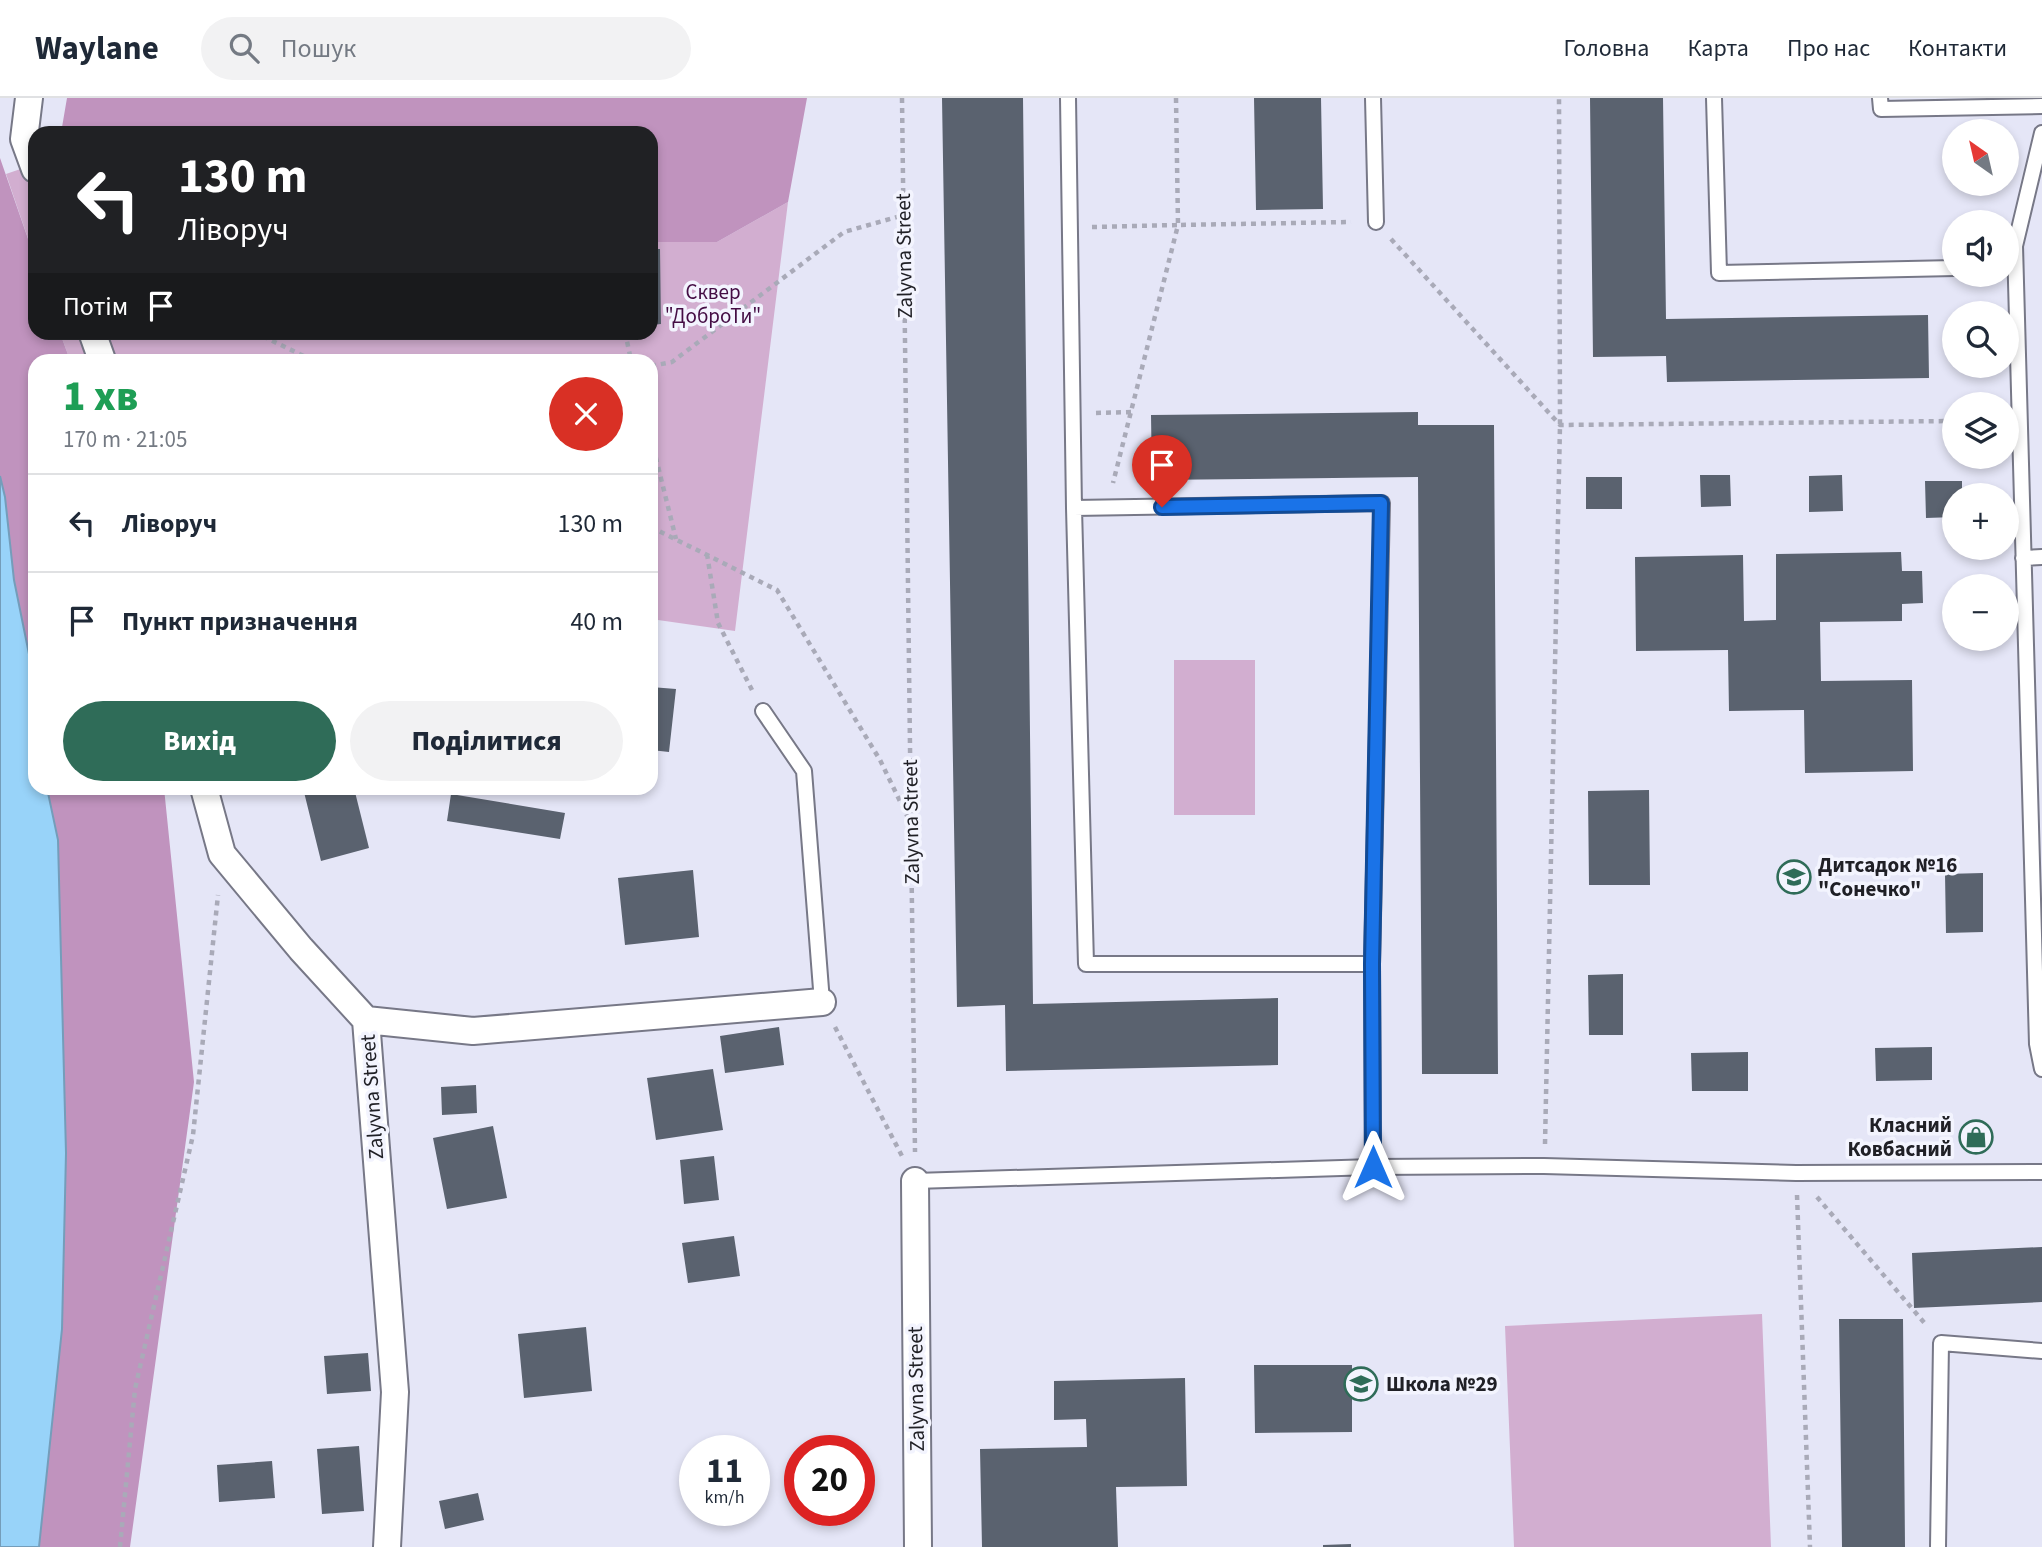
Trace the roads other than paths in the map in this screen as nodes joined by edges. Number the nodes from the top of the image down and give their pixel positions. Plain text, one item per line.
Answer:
1 (29, 98) edge
2 (1068, 98) edge
3 (1373, 98) edge
4 (1714, 98) edge
5 (1880, 98) edge
6 (2042, 106) edge
7 (2042, 133) edge
8 (28, 150) edge
9 (1376, 222) road end
10 (2019, 229) edge
11 (1942, 268) edge
12 (2012, 287) edge
13 (1074, 508) junction
14 (2042, 557) edge
15 (2023, 558) junction
16 (763, 711) road end
17 (206, 795) edge
18 (1372, 964) junction
19 (822, 1002) joint
20 (366, 1020) junction
21 (2042, 1069) edge
22 (1373, 1167) junction
23 (2042, 1172) edge
24 (915, 1181) joint
25 (2042, 1351) edge
26 (387, 1547) edge
27 (918, 1547) edge
28 (1938, 1547) edge

1 - 8 street
2 - 13 lane
3 - 9 lane
4 - 11 lane
5 - 6 lane
7 - 10 lane
12 - 15 lane
13 - 18 lane
13 - 18 lane
14 - 15 lane
15 - 21 lane
16 - 19 lane
17 - 20 street
18 - 22 lane
19 - 20 street, Zalyvna Street
20 - 26 street, Zalyvna Street
22 - 23 lane
22 - 24 lane
24 - 27 street, Zalyvna Street
25 - 28 lane

